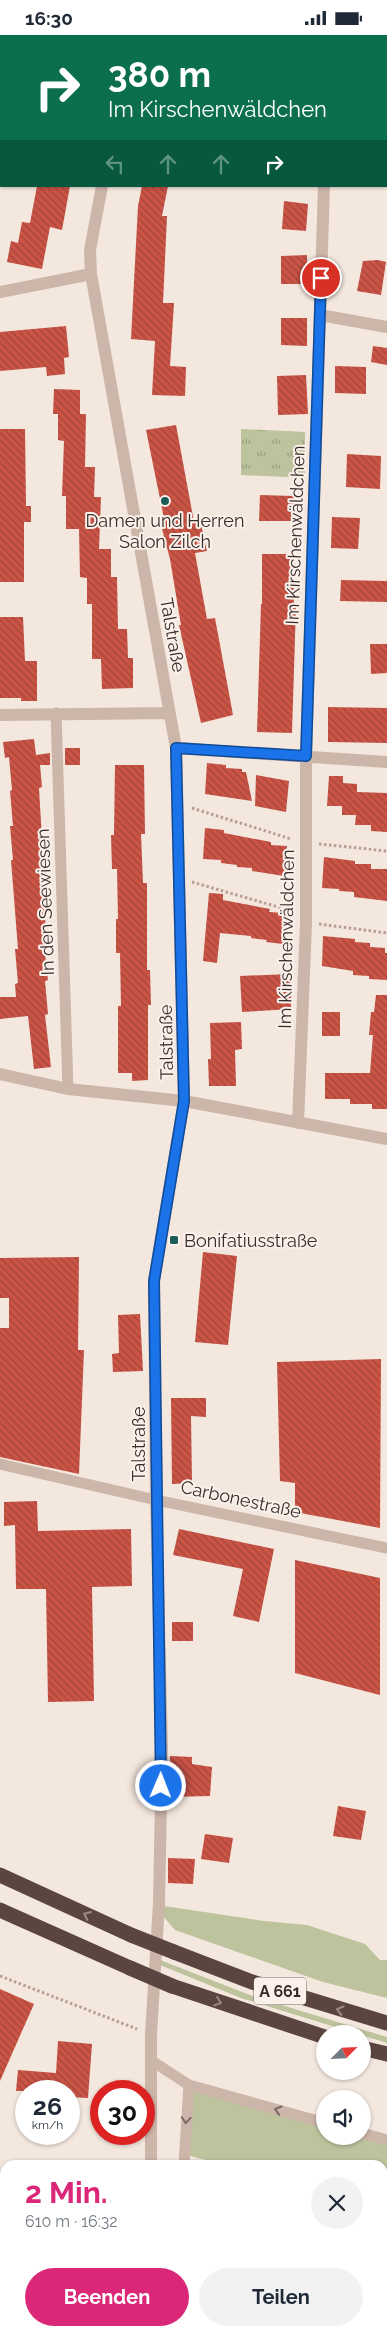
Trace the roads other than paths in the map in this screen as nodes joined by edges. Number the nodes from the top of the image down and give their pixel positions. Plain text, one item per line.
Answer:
1 (102, 187) edge
2 (324, 187) edge
3 (91, 274) junction
4 (0, 291) edge
5 (320, 315) junction
6 (387, 327) edge
7 (56, 713) junction
8 (169, 713) junction
9 (0, 715) edge
10 (176, 748) junction
11 (306, 756) junction
12 (387, 762) edge
13 (0, 1074) edge
14 (68, 1089) junction
15 (184, 1101) junction
16 (298, 1123) junction
17 (387, 1139) edge
18 (0, 1464) edge
19 (156, 1500) junction
20 (387, 1548) edge
21 (0, 1875) edge
22 (0, 1911) edge
23 (387, 2023) edge
24 (316, 2034) edge
25 (371, 2050) edge
26 (387, 2054) edge
27 (152, 2061) junction
28 (189, 2085) junction
29 (316, 2120) edge
30 (371, 2136) edge
31 (387, 2140) edge
32 (151, 2160) edge
33 (184, 2160) edge

1 - 3 street, Talstraße
2 - 5 street, Im Kirschenwäldchen
3 - 4 street
3 - 8 street, Talstraße
5 - 6 street
5 - 11 street, Im Kirschenwäldchen
7 - 8 street
7 - 9 street
7 - 14 lane, In den Seewiesen
8 - 10 street, Talstraße
10 - 11 street
10 - 15 street, Talstraße
11 - 12 street
11 - 16 street, Im Kirschenwäldchen
13 - 14 street
14 - 15 street
15 - 16 street
15 - 19 street, Talstraße
16 - 17 street
18 - 19 lane, Carbonestraße
19 - 20 lane, Carbonestraße
19 - 27 street, Talstraße
23 -> 21 highway, A 661, bridge
22 -> 24 highway, A 661, bridge
25 - 26 highway
27 - 28 lane
27 - 32 street, Talstraße
29 -> 28 lane
28 -> 33 lane
30 - 31 lane

